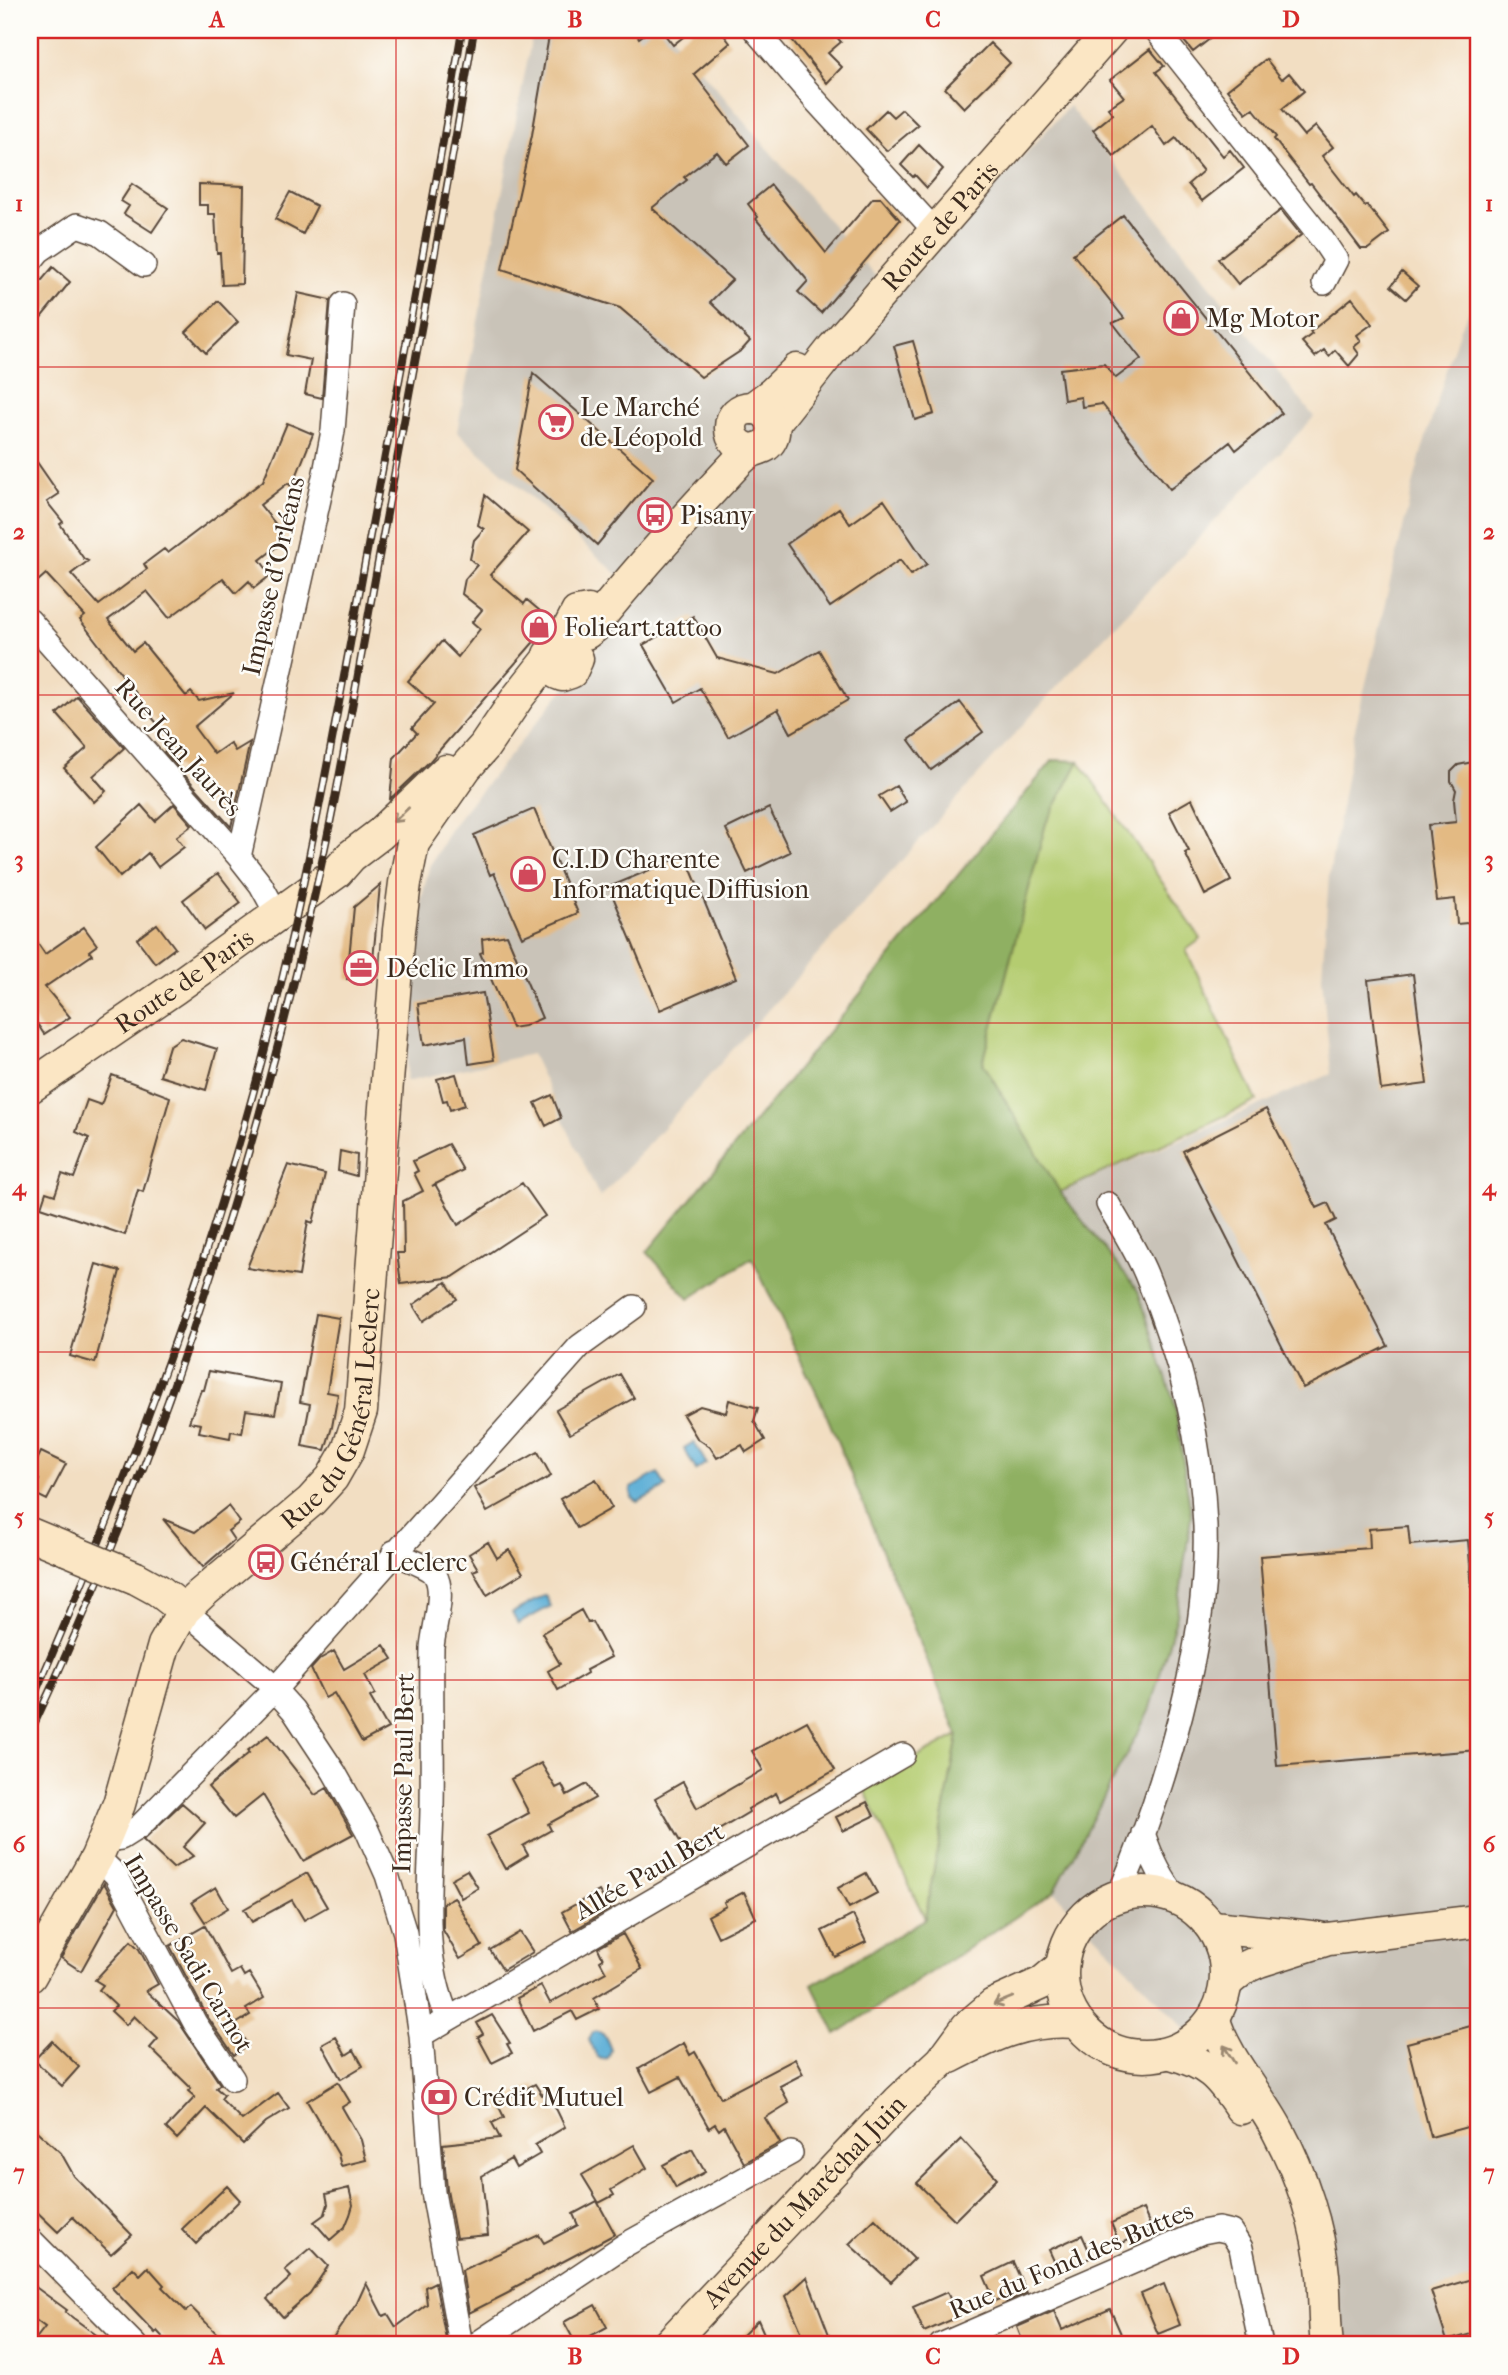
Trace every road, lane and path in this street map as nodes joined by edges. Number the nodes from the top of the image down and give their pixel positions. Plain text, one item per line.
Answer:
1 (755, 30) edge
2 (1090, 30) edge
3 (1111, 30) edge
4 (1156, 30) edge
5 (931, 226) junction
6 (30, 262) edge
7 (144, 265) dead end
8 (1324, 283) dead end
9 (343, 304) dead end
10 (30, 621) edge
11 (574, 641) junction
12 (518, 697) junction
13 (413, 843) junction
14 (239, 857) junction
15 (337, 872) junction
16 (278, 916) junction
17 (30, 1087) edge
18 (1108, 1204) dead end
19 (634, 1307) dead end
20 (30, 1534) edge
21 (394, 1552) junction
22 (184, 1610) junction
23 (270, 1684) junction
24 (903, 1755) dead end
25 (1143, 1833) junction
26 (100, 1848) junction
27 (1119, 1895) junction
28 (1177, 1898) junction
29 (1478, 1921) edge
30 (1212, 1927) junction
31 (1328, 1939) junction
32 (1061, 1966) junction
33 (30, 1976) edge
34 (1227, 1982) junction
35 (448, 2018) junction
36 (1214, 2020) junction
37 (1076, 2022) junction
38 (421, 2035) junction
39 (1171, 2053) junction
40 (942, 2061) junction
41 (233, 2079) dead end
42 (791, 2153) dead end
43 (30, 2239) edge
44 (1323, 2342) edge
45 (135, 2345) edge
46 (461, 2345) edge
47 (475, 2345) edge
48 (668, 2345) edge
49 (941, 2345) edge
50 (1261, 2345) edge

1 - 5 street
2 - 5 main road, Route de Paris
3 - 5 main road, Route de Paris
4 - 8 street
5 - 11 main road, Route de Paris
6 - 7 street
9 - 14 street, Impasse d'Orléans
10 - 14 street, Rue Jean Jaurès
11 - 12 main road, Route de Paris
11 - 13 main road, Route de Paris
12 - 13 main road, Route de Paris
12 -> 15 main road, Route de Paris
13 - 15 main road, Route de Paris
13 - 22 main road, Rue du Général Leclerc
14 - 16 street, Rue Jean Jaurès
15 - 16 main road, Route de Paris
16 - 17 main road, Route de Paris
18 - 25 street
19 - 21 street
20 - 22 main road, bridge
21 - 23 street
21 - 35 street, Impasse Paul Bert
22 - 23 street
22 - 26 main road, Rue du Général Leclerc
23 - 26 street
23 - 38 street
24 - 35 street, Allée Paul Bert
25 - 27 street
25 - 28 street
26 - 33 main road, Rue du Général Leclerc
26 - 41 street, Impasse Sadi Carnot
27 - 28 main road
27 - 32 main road
28 - 30 main road
29 - 31 main road
30 - 31 main road
30 - 34 main road
31 - 34 main road
32 - 37 main road
32 -> 40 main road, Avenue du Maréchal Juin
34 - 36 main road
35 - 38 street, Allée Paul Bert
36 - 39 main road
44 -> 36 main road
37 - 39 main road
37 - 40 main road, Avenue du Maréchal Juin
38 - 46 street
39 - 44 main road
40 - 48 main road, Avenue du Maréchal Juin
42 - 47 street
43 - 45 street
49 - 50 street, Rue du Fond des Buttes

